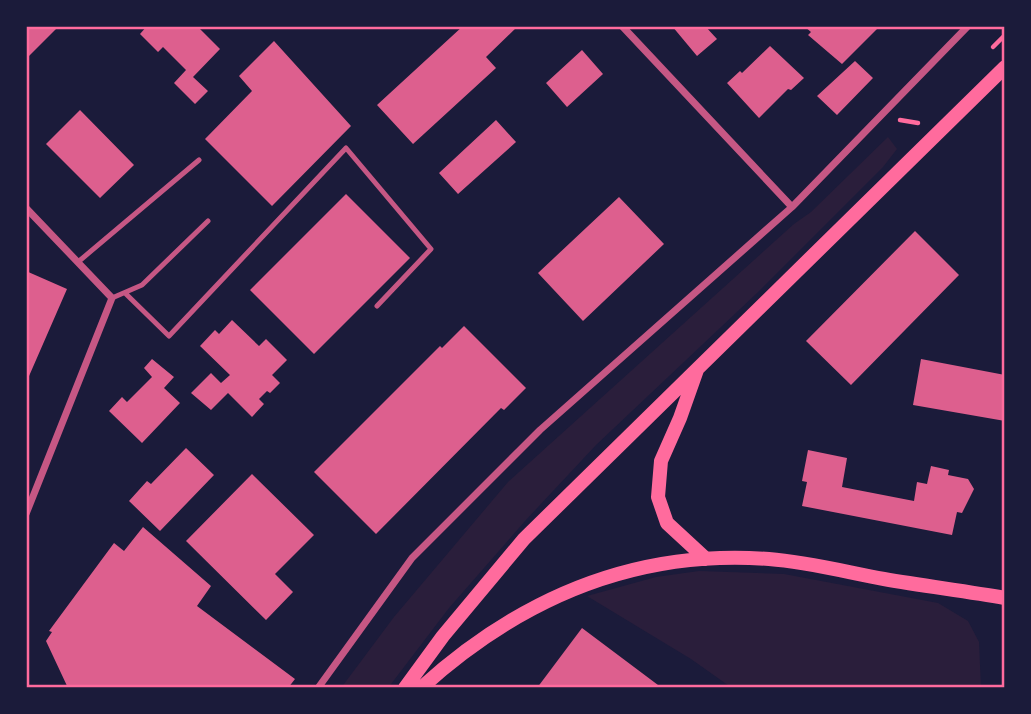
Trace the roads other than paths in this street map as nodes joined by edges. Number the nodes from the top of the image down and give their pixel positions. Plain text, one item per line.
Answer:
1 (622, 26) edge
2 (968, 26) edge
3 (1005, 67) edge
4 (199, 160) dead end
5 (26, 208) edge
6 (792, 208) junction
7 (208, 221) dead end
8 (78, 262) junction
9 (125, 293) junction
10 (112, 298) junction
11 (377, 306) dead end
12 (699, 365) junction
13 (26, 514) edge
14 (706, 559) junction
15 (1005, 598) edge
16 (318, 688) edge
17 (405, 688) edge
18 (421, 688) edge

1 - 6 street
2 - 6 street
3 - 12 main road
4 - 8 lane
5 - 8 street
6 - 16 street
7 - 9 lane
8 - 10 street
9 - 10 lane
9 - 11 lane
10 - 13 street
12 - 14 main road
12 - 17 main road
14 - 15 main road
14 - 18 main road

